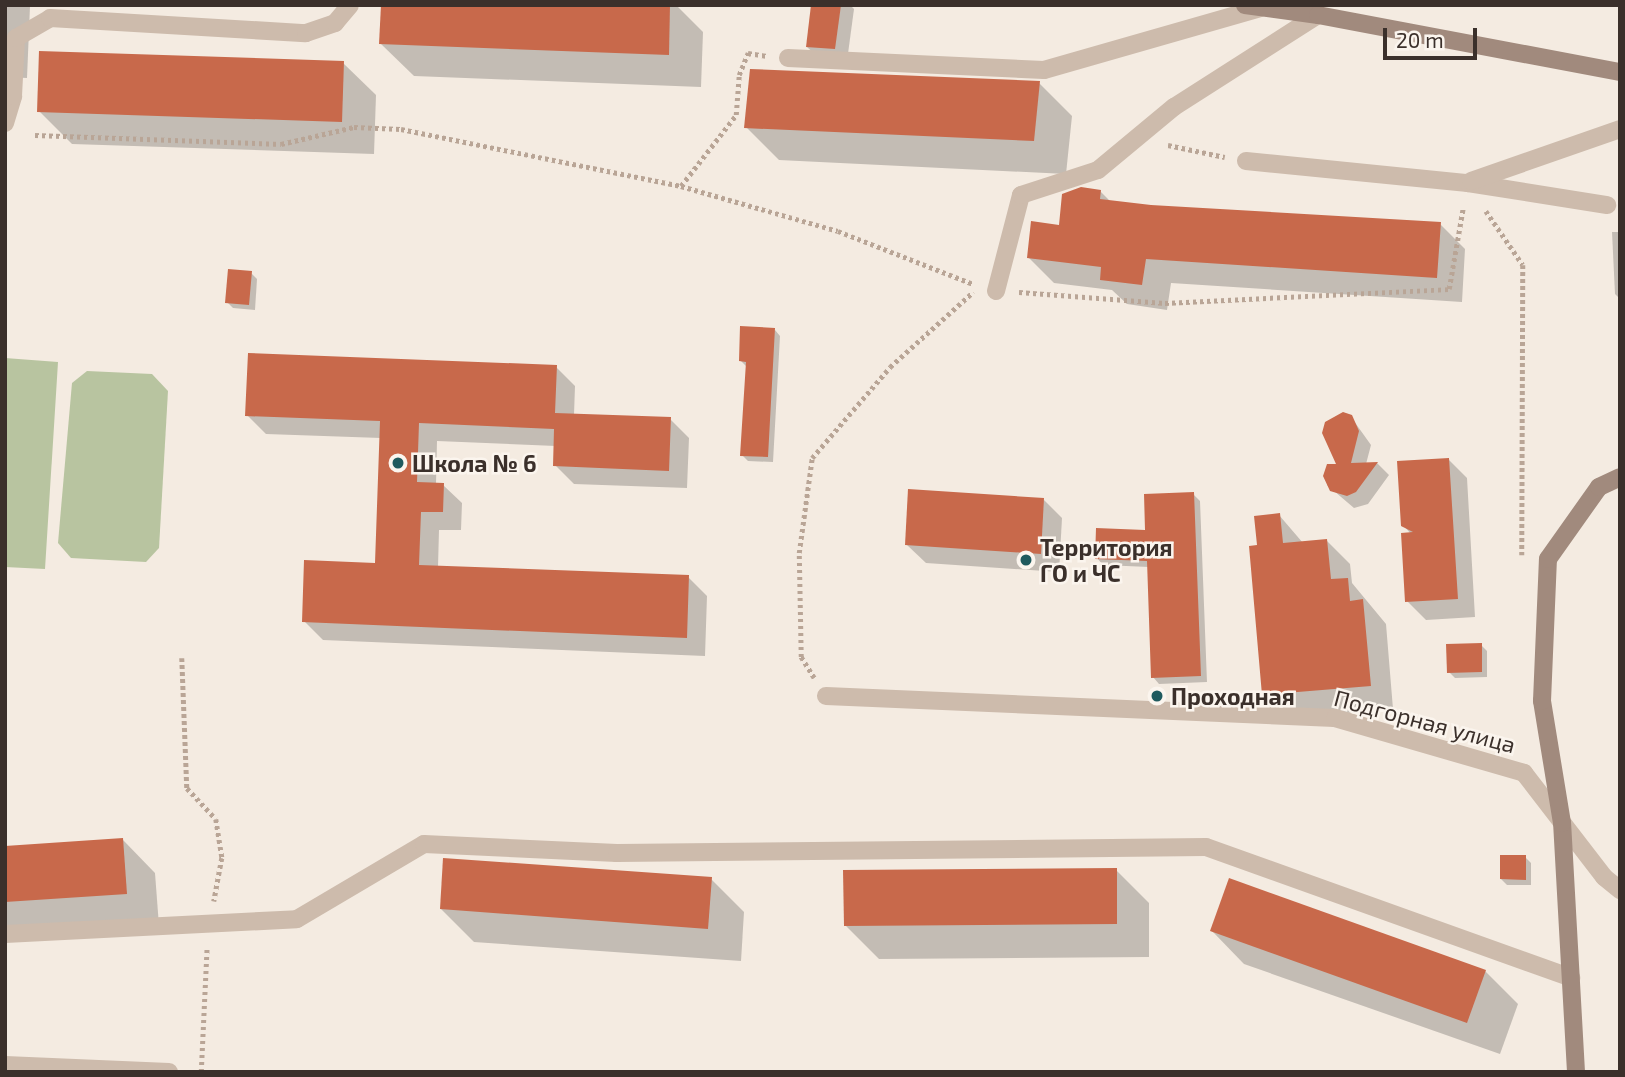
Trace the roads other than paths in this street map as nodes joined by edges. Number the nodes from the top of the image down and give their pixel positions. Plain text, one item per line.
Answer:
1 (350, 5) edge
2 (1252, 7) edge
3 (1318, 15) junction
4 (788, 58) road end
5 (1620, 72) edge
6 (5, 123) edge
7 (1620, 129) edge
8 (1246, 160) dead end
9 (1468, 183) junction
10 (1607, 205) dead end
11 (996, 291) road end
12 (1620, 477) edge
13 (826, 696) road end
14 (1562, 823) junction
15 (1620, 890) edge
16 (5, 934) edge
17 (1571, 978) junction
18 (5, 1065) edge
19 (169, 1072) edge
20 (1576, 1072) edge

1 - 6 street
2 - 3 street
2 - 4 street
3 - 5 street
3 - 11 street
7 - 9 street
8 - 9 street
9 - 10 street
12 - 14 street
13 - 14 street, Подгорная улица
14 - 15 street, Подгорная улица
14 - 17 street
16 - 17 street
17 - 20 street
18 - 19 street

